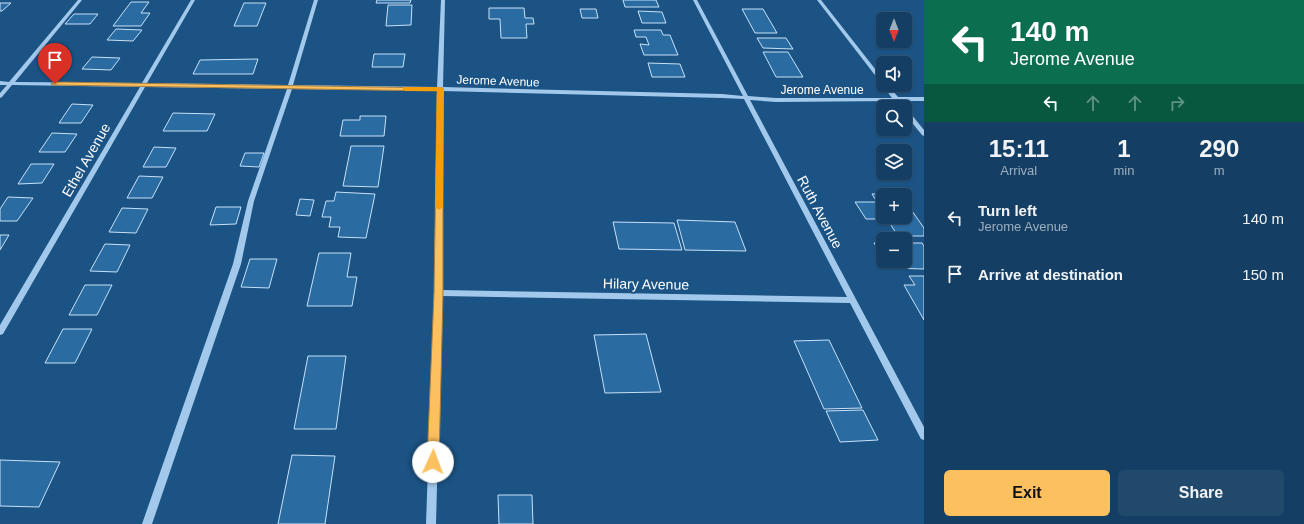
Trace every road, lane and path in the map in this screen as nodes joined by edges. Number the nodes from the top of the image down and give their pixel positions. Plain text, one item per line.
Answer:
1 (80, 0) edge
2 (193, 0) edge
3 (316, 0) edge
4 (443, 0) edge
5 (695, 0) edge
6 (819, 0) edge
7 (876, 73) edge
8 (0, 83) edge
9 (11, 83) junction
10 (143, 86) junction
11 (290, 87) junction
12 (440, 89) junction
13 (890, 92) edge
14 (0, 96) edge
15 (746, 98) junction
16 (896, 99) junction
17 (924, 99) edge
18 (912, 119) edge
19 (924, 134) edge
20 (438, 293) junction
21 (852, 300) junction
22 (0, 332) edge
23 (924, 436) edge
24 (147, 524) edge
25 (431, 524) edge

1 - 9 street
2 - 10 street, Ethel Avenue
3 - 11 street
4 - 12 street
5 - 15 street, Ruth Avenue
6 - 7 street
8 - 9 street, Jerome Avenue
9 - 10 street, Jerome Avenue
9 - 14 street
10 - 11 street, Jerome Avenue
10 - 22 street, Ethel Avenue
11 - 12 street, Jerome Avenue
11 - 24 street
12 - 15 street, Jerome Avenue
12 - 20 street
13 - 16 street
15 - 16 street, Jerome Avenue
15 - 21 street, Ruth Avenue
16 - 17 street, Jerome Avenue
18 - 19 street
20 - 21 street, Hilary Avenue
20 - 25 street
21 - 23 street, Ruth Avenue

